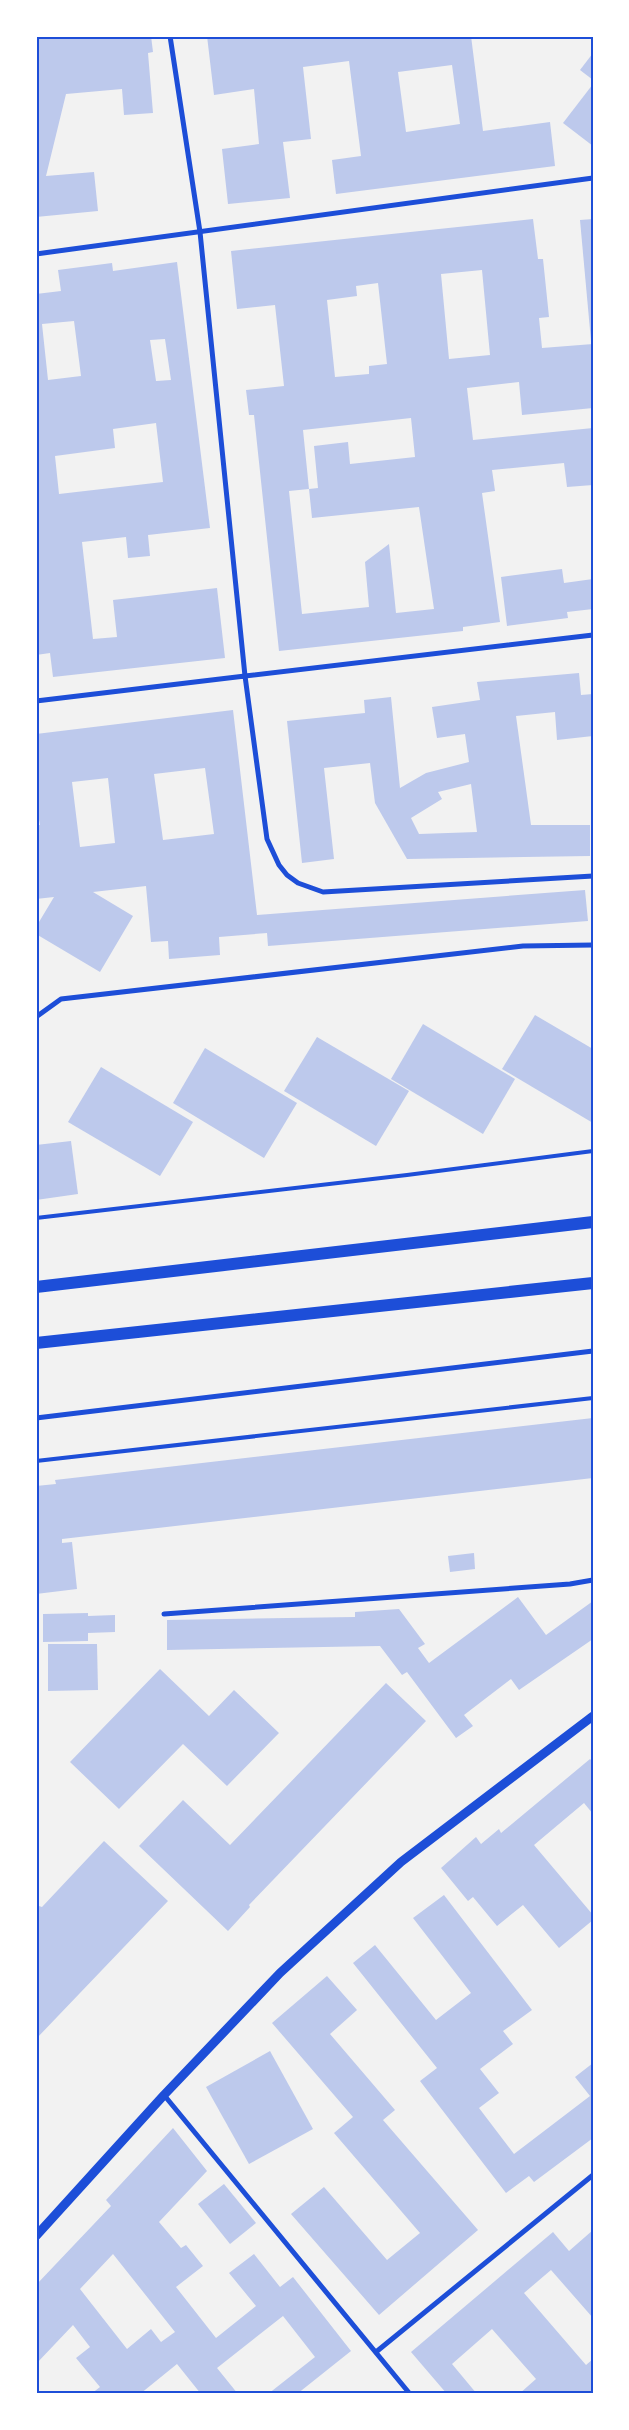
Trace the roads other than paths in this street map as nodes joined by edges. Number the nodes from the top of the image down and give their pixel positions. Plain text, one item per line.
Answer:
1 (170, 36) edge
2 (593, 178) edge
3 (200, 232) junction
4 (36, 254) edge
5 (593, 635) edge
6 (245, 676) junction
7 (36, 701) edge
8 (593, 876) edge
9 (593, 945) edge
10 (36, 1017) edge
11 (593, 1151) edge
12 (36, 1218) edge
13 (593, 1222) edge
14 (593, 1283) edge
15 (36, 1287) edge
16 (36, 1343) edge
17 (593, 1351) edge
18 (593, 1398) edge
19 (36, 1418) edge
20 (36, 1461) edge
21 (593, 1580) edge
22 (164, 1614) dead end
23 (593, 1716) edge
24 (164, 2095) junction
25 (593, 2175) edge
26 (36, 2236) edge
27 (376, 2352) junction
28 (410, 2394) edge

1 - 3 street
2 - 3 street
3 - 4 street
3 - 6 street
5 - 6 street
6 - 7 street
6 - 8 street
9 - 10 street
11 - 12 lane
13 - 15 main road
14 - 16 main road
17 - 19 street
18 - 20 lane
21 - 22 street
23 - 24 street
24 - 26 street
24 - 27 street
25 - 27 street
27 - 28 street

